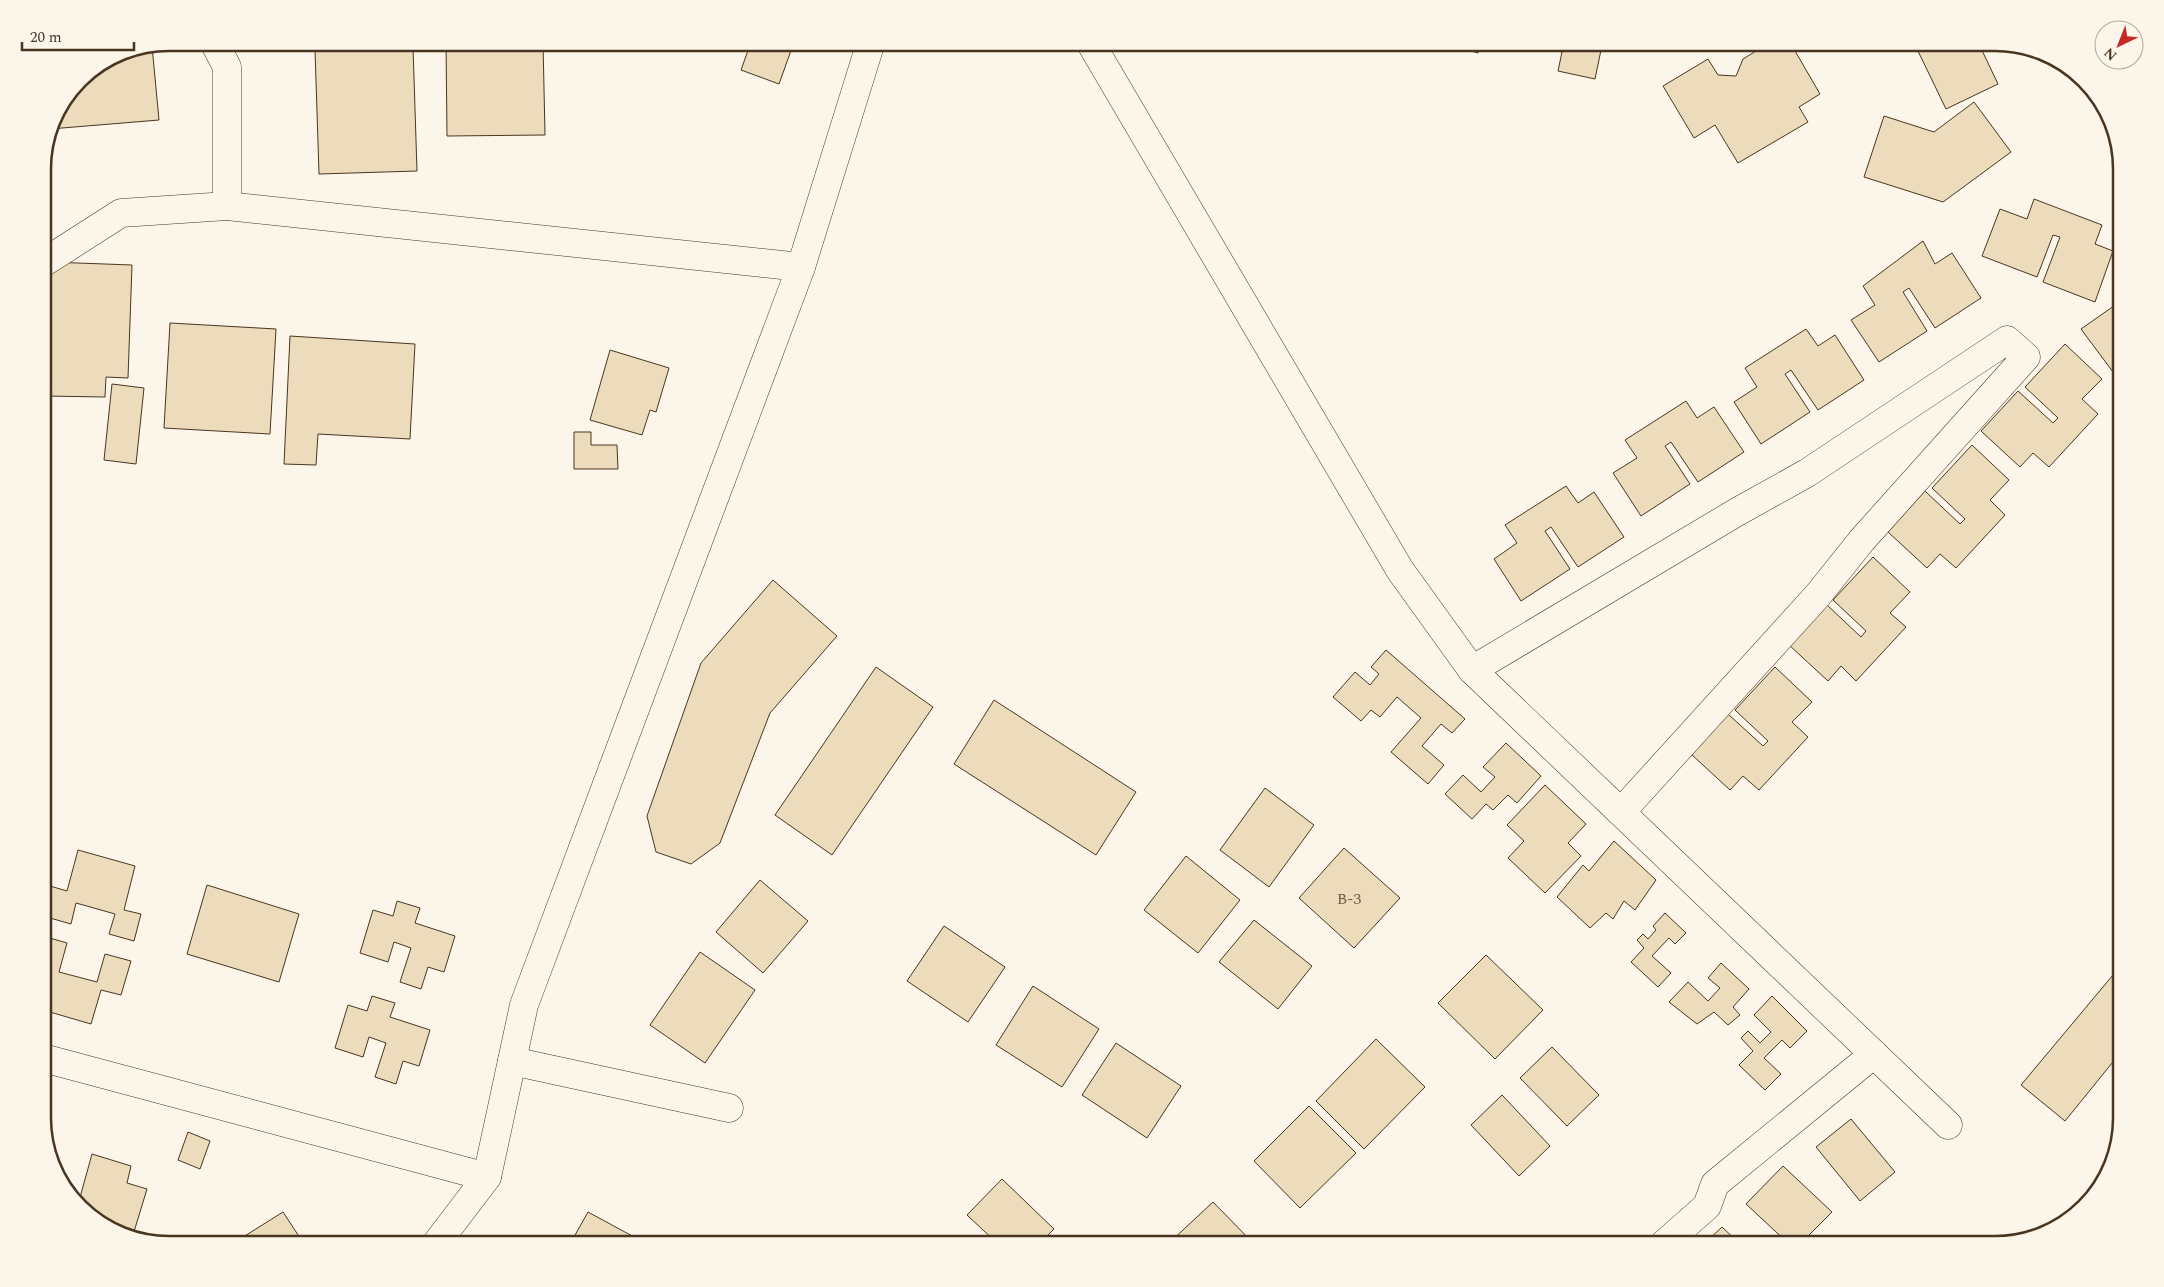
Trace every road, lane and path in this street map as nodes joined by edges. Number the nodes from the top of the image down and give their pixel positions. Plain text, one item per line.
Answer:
1 (219, 51) edge
2 (868, 51) edge
3 (1095, 51) edge
4 (227, 206) junction
5 (52, 257) edge
6 (801, 267) junction
7 (1472, 670) junction
8 (1621, 812) junction
9 (1874, 1054) junction
10 (52, 1060) edge
11 (512, 1060) junction
12 (729, 1108) dead end
13 (1948, 1125) dead end
14 (487, 1177) junction
15 (442, 1236) edge
16 (1673, 1236) edge

1 - 4 street
2 - 6 street
3 - 7 street
4 - 5 street
4 - 6 street
6 - 11 street
7 - 8 street
7 - 8 street
8 - 9 street
9 - 13 street
9 - 16 street
10 - 14 street
11 - 12 street
11 - 14 street
14 - 15 street

